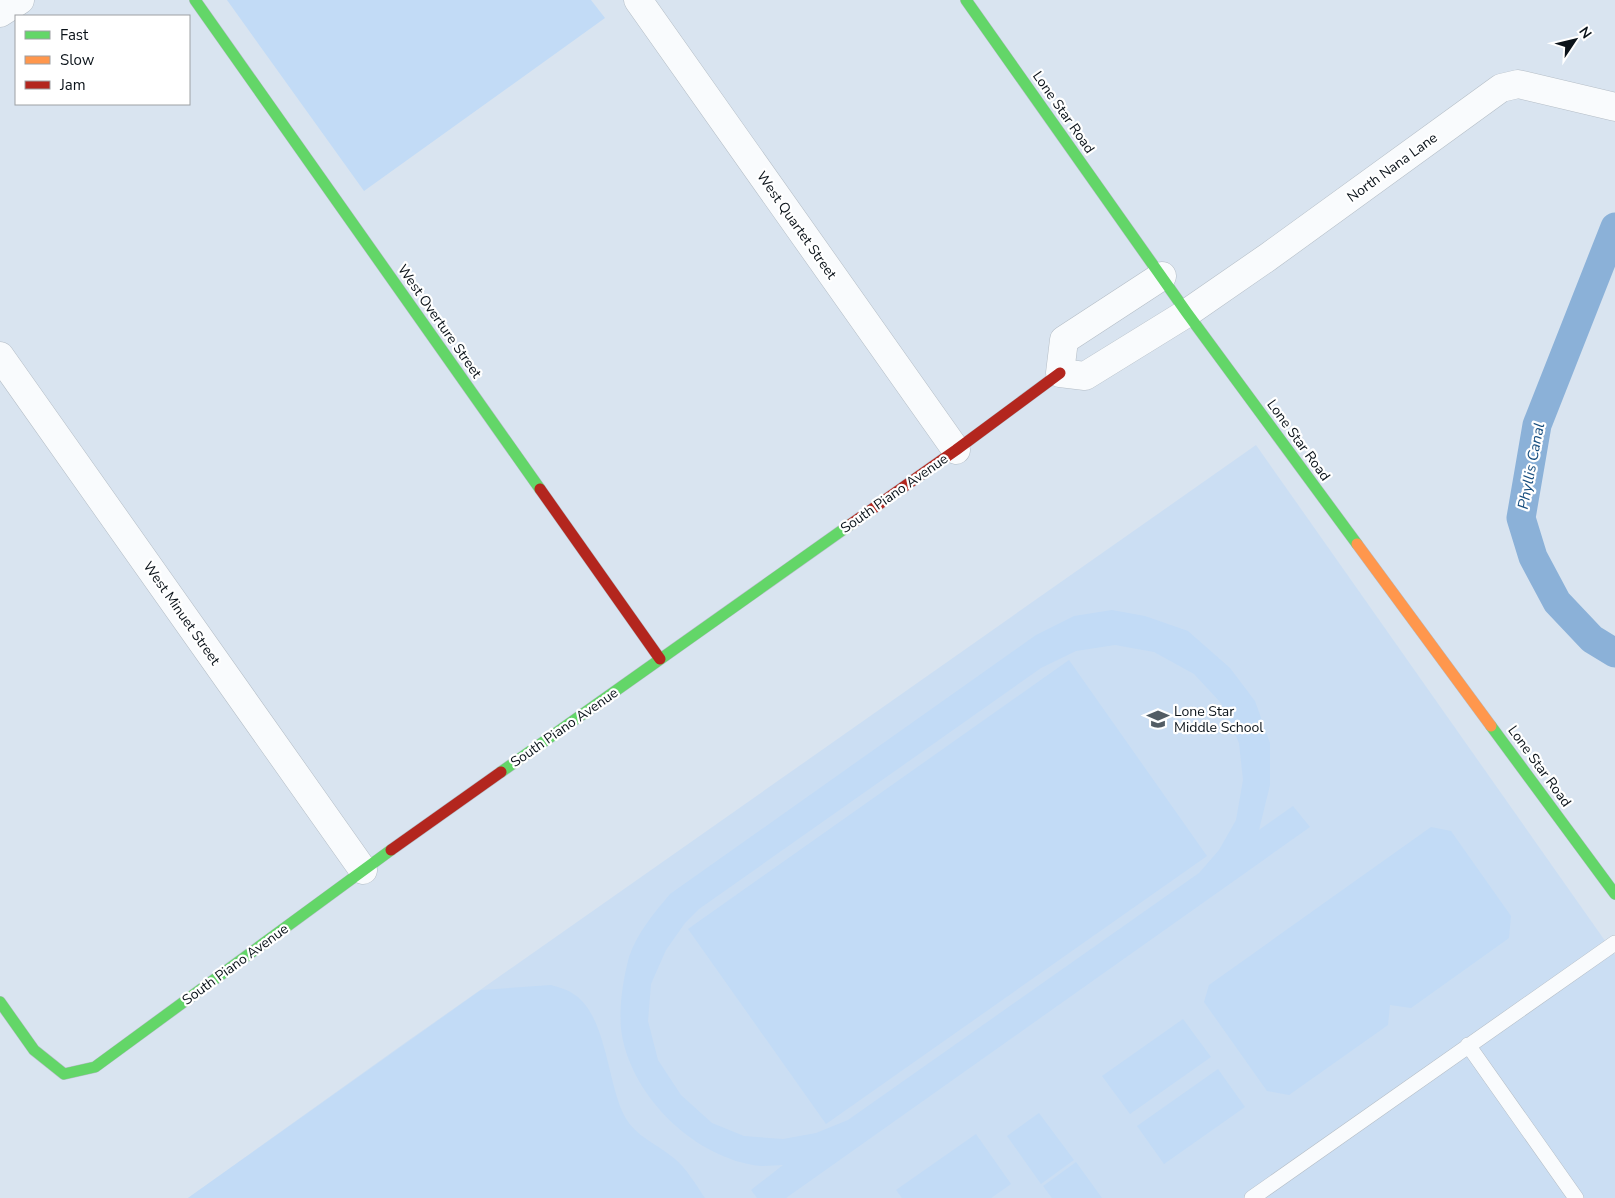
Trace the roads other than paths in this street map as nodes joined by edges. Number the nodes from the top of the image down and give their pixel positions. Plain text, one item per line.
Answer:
1 (20, 0) edge
2 (195, 0) edge
3 (638, 0) edge
4 (966, 0) edge
5 (0, 13) edge
6 (1615, 107) edge
7 (1162, 276) junction
8 (1187, 313) junction
9 (0, 356) edge
10 (1060, 373) junction
11 (956, 450) junction
12 (660, 659) junction
13 (363, 870) junction
14 (1615, 894) edge
15 (1615, 943) edge
16 (0, 1002) edge
17 (1468, 1045) junction
18 (1252, 1198) edge
19 (1576, 1198) edge

1 - 5 street
2 - 12 street, West Overture Street
3 - 11 street, West Quartet Street
4 - 7 street, Lone Star Road
6 - 8 street, North Nana Lane
7 - 8 street, Lone Star Road
7 - 10 street
8 - 10 street
8 - 14 street, Lone Star Road
9 - 13 street, West Minuet Street
10 - 11 street, South Piano Avenue
11 - 12 street, South Piano Avenue
12 - 13 street, South Piano Avenue
13 - 16 street, South Piano Avenue
15 - 17 lane
17 - 18 lane
17 - 19 lane

